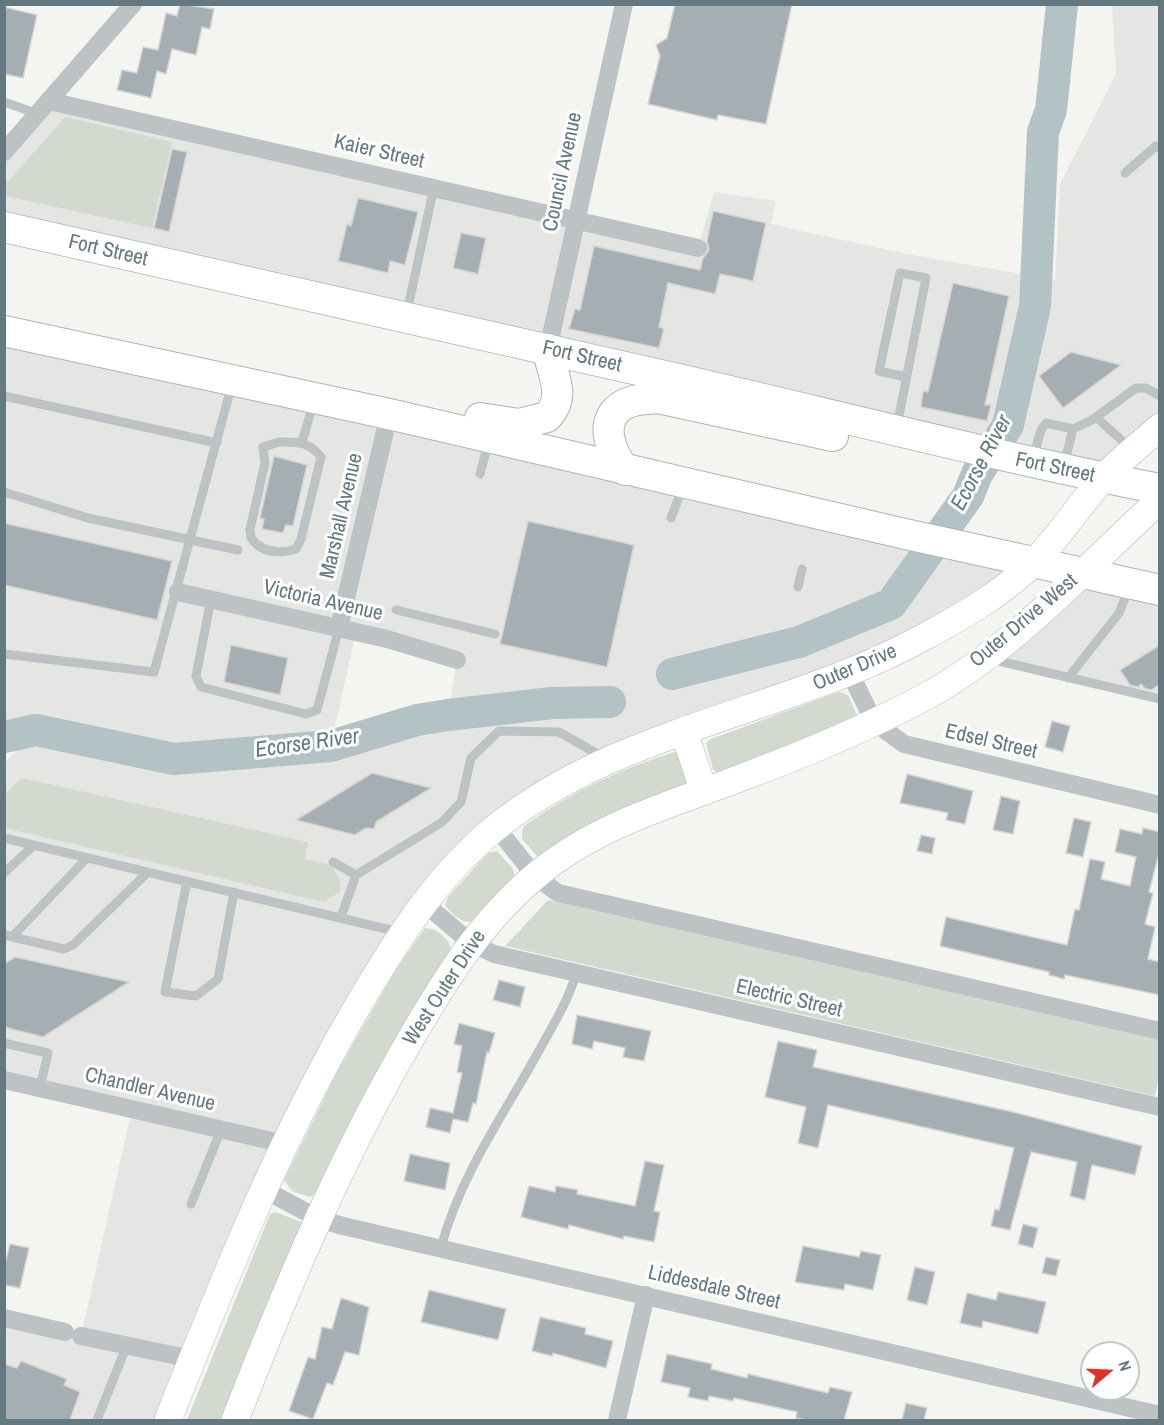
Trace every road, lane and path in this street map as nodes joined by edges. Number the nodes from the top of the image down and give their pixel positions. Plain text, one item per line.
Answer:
1 (133, 4) edge
2 (624, 4) edge
3 (4, 102) edge
4 (43, 107) junction
5 (1160, 148) edge
6 (4, 152) edge
7 (1125, 173) dead end
8 (434, 187) junction
9 (575, 219) junction
10 (4, 227) edge
11 (698, 248) dead end
12 (406, 317) junction
13 (4, 331) edge
14 (548, 349) junction
15 (906, 377) junction
16 (237, 383) junction
17 (4, 396) edge
18 (1160, 396) edge
19 (314, 399) junction
20 (389, 414) junction
21 (1096, 417) junction
22 (866, 422) junction
23 (1160, 427) edge
24 (1073, 429) junction
25 (896, 430) junction
26 (490, 438) junction
27 (302, 442) junction
28 (217, 443) junction
29 (1134, 451) junction
30 (1021, 461) junction
31 (625, 470) junction
32 (1063, 470) junction
33 (480, 474) dead end
34 (1103, 478) junction
35 (684, 484) junction
36 (1160, 489) edge
37 (4, 492) edge
38 (1160, 500) edge
39 (671, 518) dead end
40 (191, 540) junction
41 (238, 550) dead end
42 (1035, 561) junction
43 (802, 568) dead end
44 (1082, 573) junction
45 (1130, 583) junction
46 (798, 586) dead end
47 (1160, 590) edge
48 (178, 592) junction
49 (211, 599) junction
50 (396, 610) dead end
51 (339, 628) junction
52 (495, 634) dead end
53 (4, 654) edge
54 (983, 658) junction
55 (457, 660) dead end
56 (849, 671) junction
57 (1068, 678) junction
58 (1160, 699) edge
59 (874, 722) junction
60 (684, 732) junction
61 (608, 760) junction
62 (704, 792) junction
63 (1160, 806) edge
64 (496, 827) junction
65 (4, 838) edge
66 (34, 845) junction
67 (87, 858) junction
68 (333, 862) dead end
69 (148, 872) junction
70 (4, 873) edge
71 (356, 875) junction
72 (535, 876) junction
73 (188, 881) junction
74 (234, 892) junction
75 (423, 902) junction
76 (341, 917) junction
77 (401, 933) junction
78 (8, 936) edge
79 (471, 943) junction
80 (576, 973) junction
81 (1160, 1032) edge
82 (4, 1042) edge
83 (4, 1080) edge
84 (40, 1088) junction
85 (1160, 1107) edge
86 (222, 1130) junction
87 (285, 1144) junction
88 (263, 1189) junction
89 (191, 1204) dead end
90 (319, 1219) junction
91 (441, 1247) junction
92 (646, 1295) junction
93 (4, 1318) edge
94 (127, 1345) junction
95 (192, 1359) junction
96 (1160, 1415) edge
97 (97, 1420) edge
98 (168, 1420) edge
99 (235, 1420) edge
100 (617, 1420) edge

1 - 4 street
2 - 9 street, Council Avenue
3 - 4 lane
4 - 6 street
4 - 8 street, Kaier Street
5 - 7 lane
8 - 9 street, Kaier Street
8 - 12 lane
9 - 11 street, Kaier Street
9 - 14 street, Council Avenue
10 - 12 main road, Fort Street
12 - 14 main road, Fort Street
13 - 16 main road
14 - 16 main road
14 - 22 main road, Fort Street
15 - 15 lane
15 - 25 lane
16 - 19 main road
16 - 28 lane
17 - 28 lane
18 - 21 lane
19 - 20 main road
19 - 27 lane
20 - 26 main road
20 - 51 street, Marshall Avenue
21 - 24 lane
21 - 29 lane
22 - 25 main road, Fort Street
22 - 31 main road
23 - 29 main road, Outer Drive
24 - 30 lane
24 - 32 lane
25 - 30 main road, Fort Street
26 - 31 main road
26 - 33 lane
27 - 27 lane
28 - 40 lane
29 - 34 main road, Outer Drive
30 - 32 main road, Fort Street
31 - 35 main road
32 - 34 main road, Fort Street
34 - 36 main road, Fort Street
34 - 42 main road, Outer Drive
35 - 39 lane
35 - 42 main road
37 - 40 lane
38 - 44 main road, Outer Drive West
40 - 41 lane
40 - 48 lane
42 - 44 main road
42 - 56 main road, Outer Drive
43 - 46 lane
44 - 45 main road
44 - 54 main road, Outer Drive West
45 - 47 main road
45 - 57 lane
48 - 49 street, Victoria Avenue
48 - 53 lane
49 - 51 street, Victoria Avenue
49 - 51 lane
50 - 52 lane
51 - 55 street, Victoria Avenue
54 - 57 lane
54 - 59 main road, Outer Drive West
56 - 59 street, Edsel Street
56 - 60 main road, Outer Drive
57 - 58 lane
59 - 62 main road, West Outer Drive
59 - 63 street, Edsel Street
60 - 61 main road, Outer Drive
60 - 62 main road
61 - 64 main road, Outer Drive
61 - 71 lane
62 - 72 main road, West Outer Drive
64 - 72 street
64 - 75 main road
65 - 66 lane
66 - 67 lane
66 - 70 lane
67 - 69 lane
67 - 78 lane
68 - 71 lane
69 - 73 lane
69 - 78 lane
71 - 76 lane
72 - 79 main road, West Outer Drive
72 - 81 street
73 - 74 lane
73 - 74 lane
74 - 76 lane
75 - 77 main road
75 - 79 street, Electric Street
76 - 77 lane
77 - 87 main road
79 - 80 street, Electric Street
79 - 90 main road, West Outer Drive
80 - 85 street, Electric Street
80 - 91 lane
82 - 84 lane
83 - 84 street, Chandler Avenue
84 - 86 street, Chandler Avenue
86 - 87 street, Chandler Avenue
86 - 89 lane
87 - 88 main road
88 - 90 street, Liddesdale Street
88 - 95 main road
90 - 91 street, Liddesdale Street
90 - 99 main road, West Outer Drive
91 - 92 street, Liddesdale Street
92 - 96 street, Liddesdale Street
92 - 100 street
93 - 94 street
94 - 95 street
94 - 97 lane
95 - 98 main road

